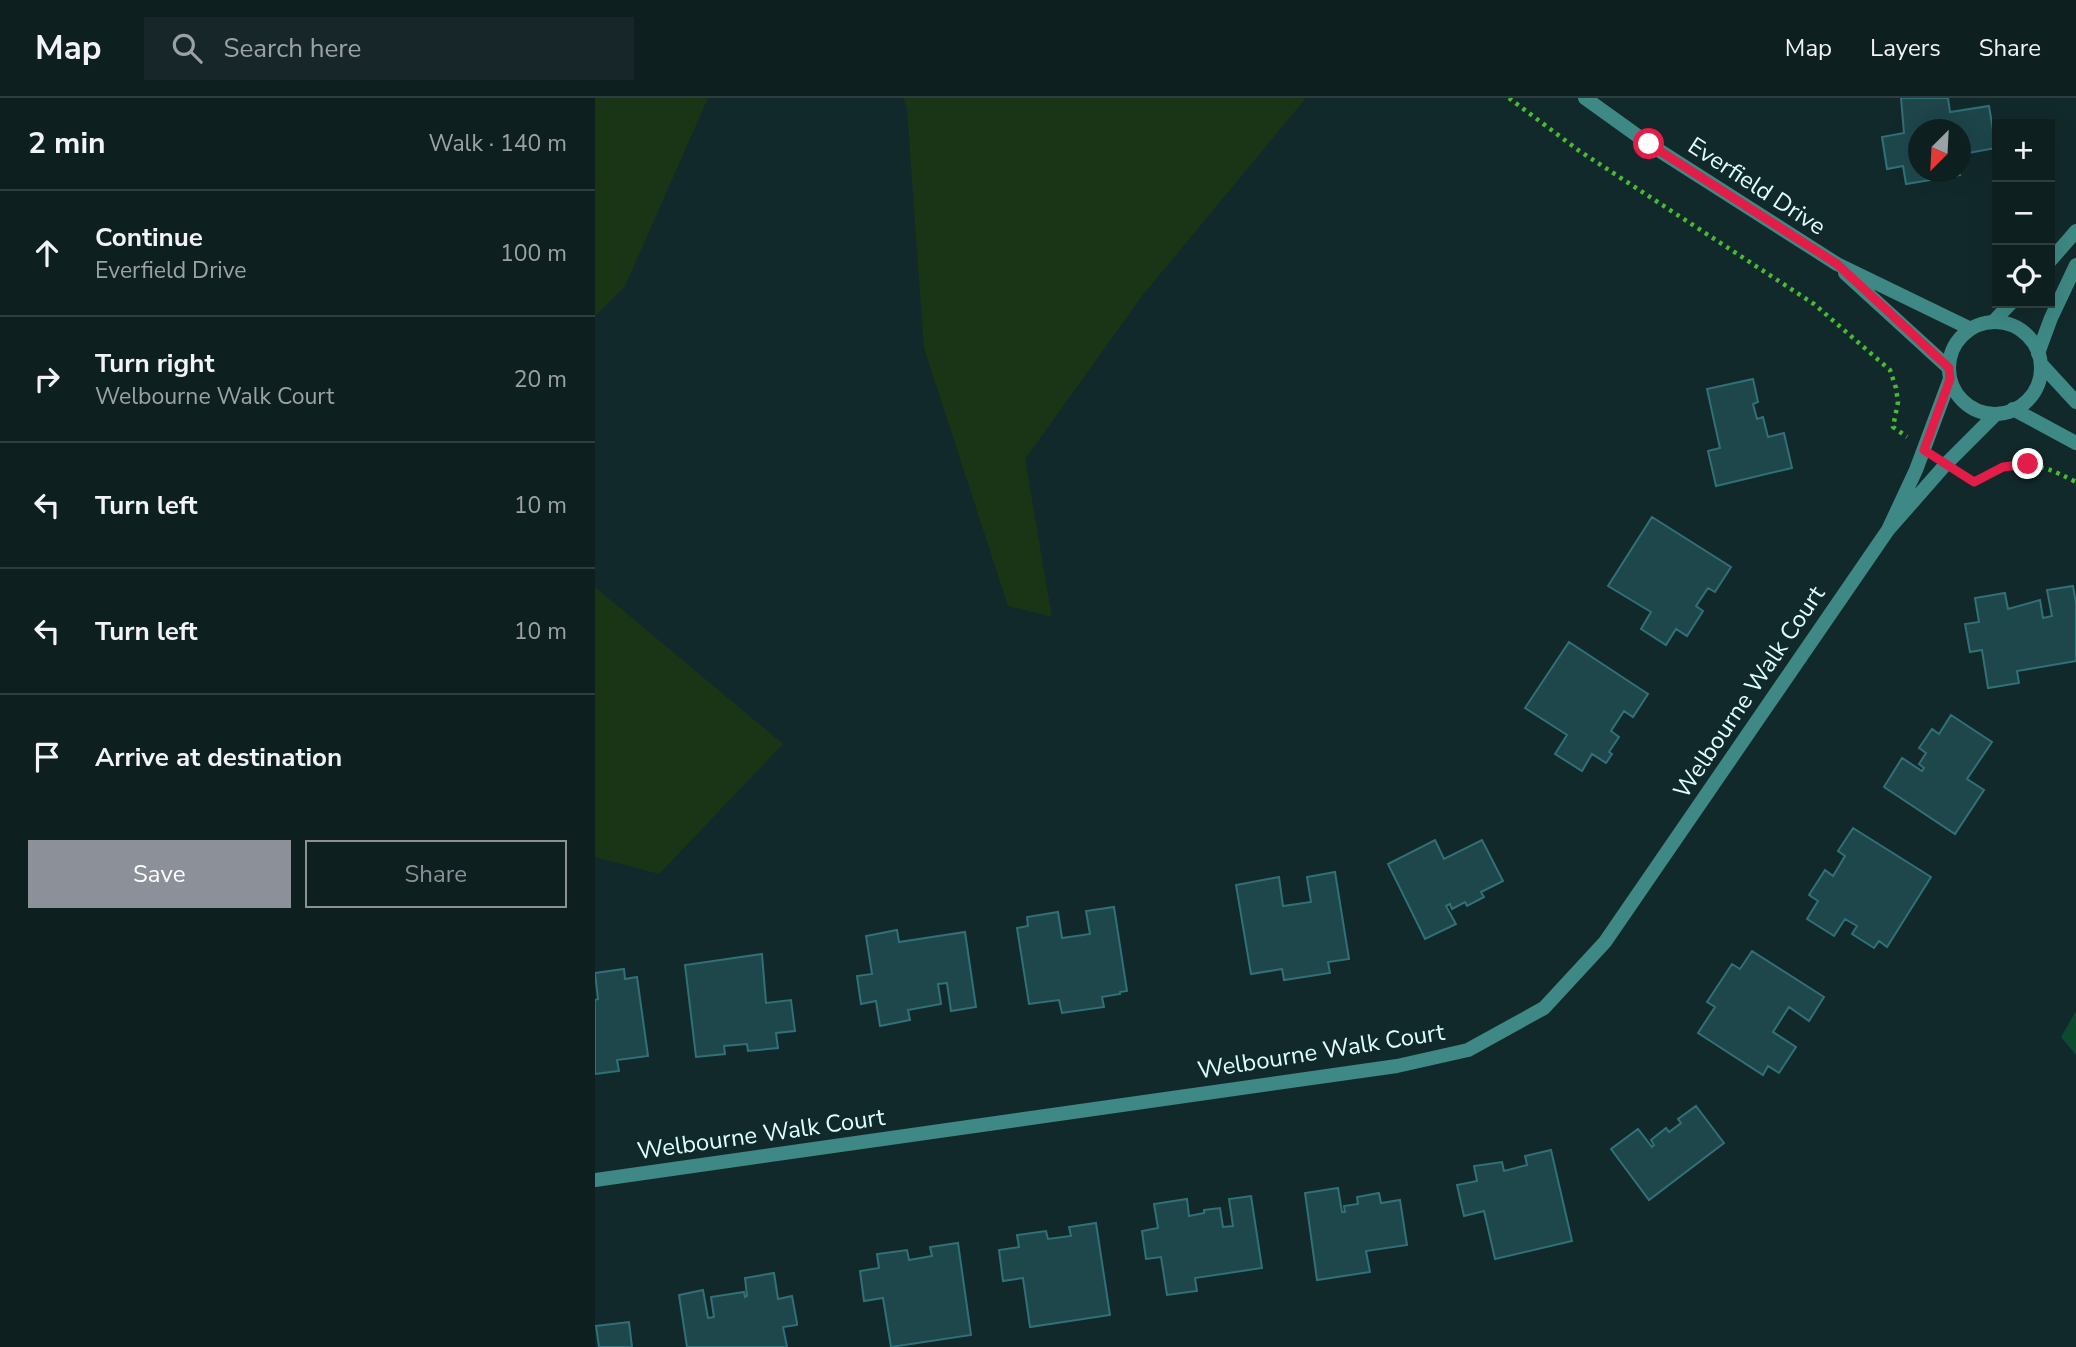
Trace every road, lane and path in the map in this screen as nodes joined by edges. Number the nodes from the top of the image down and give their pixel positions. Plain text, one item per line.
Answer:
1 (1509, 98) edge
2 (1585, 98) edge
3 (2076, 231) edge
4 (2055, 255) edge
5 (1837, 264) junction
6 (2076, 265) edge
7 (2006, 308) edge
8 (1993, 322) junction
9 (1971, 328) junction
10 (2039, 358) junction
11 (1949, 374) junction
12 (2076, 402) edge
13 (2013, 409) junction
14 (1996, 414) junction
15 (2076, 443) edge
16 (1924, 450) junction
17 (1946, 464) junction
18 (2076, 482) edge
19 (1888, 530) junction
20 (595, 1180) edge

1 - 16 path
2 - 5 street, Everfield Drive
3 - 4 street
5 - 9 street, Everfield Drive
5 - 11 street, Everfield Drive
6 - 10 street
7 - 8 street
8 - 9 street
8 - 10 street
9 - 11 street
10 - 12 street
10 - 13 street
11 - 14 street
11 - 16 street, Welbourne Walk Court
13 - 14 street
13 - 15 street
14 - 17 street, Welbourne Walk Court
16 - 19 street, Welbourne Walk Court
17 - 18 path
17 - 19 street, Welbourne Walk Court
19 - 20 street, Welbourne Walk Court

